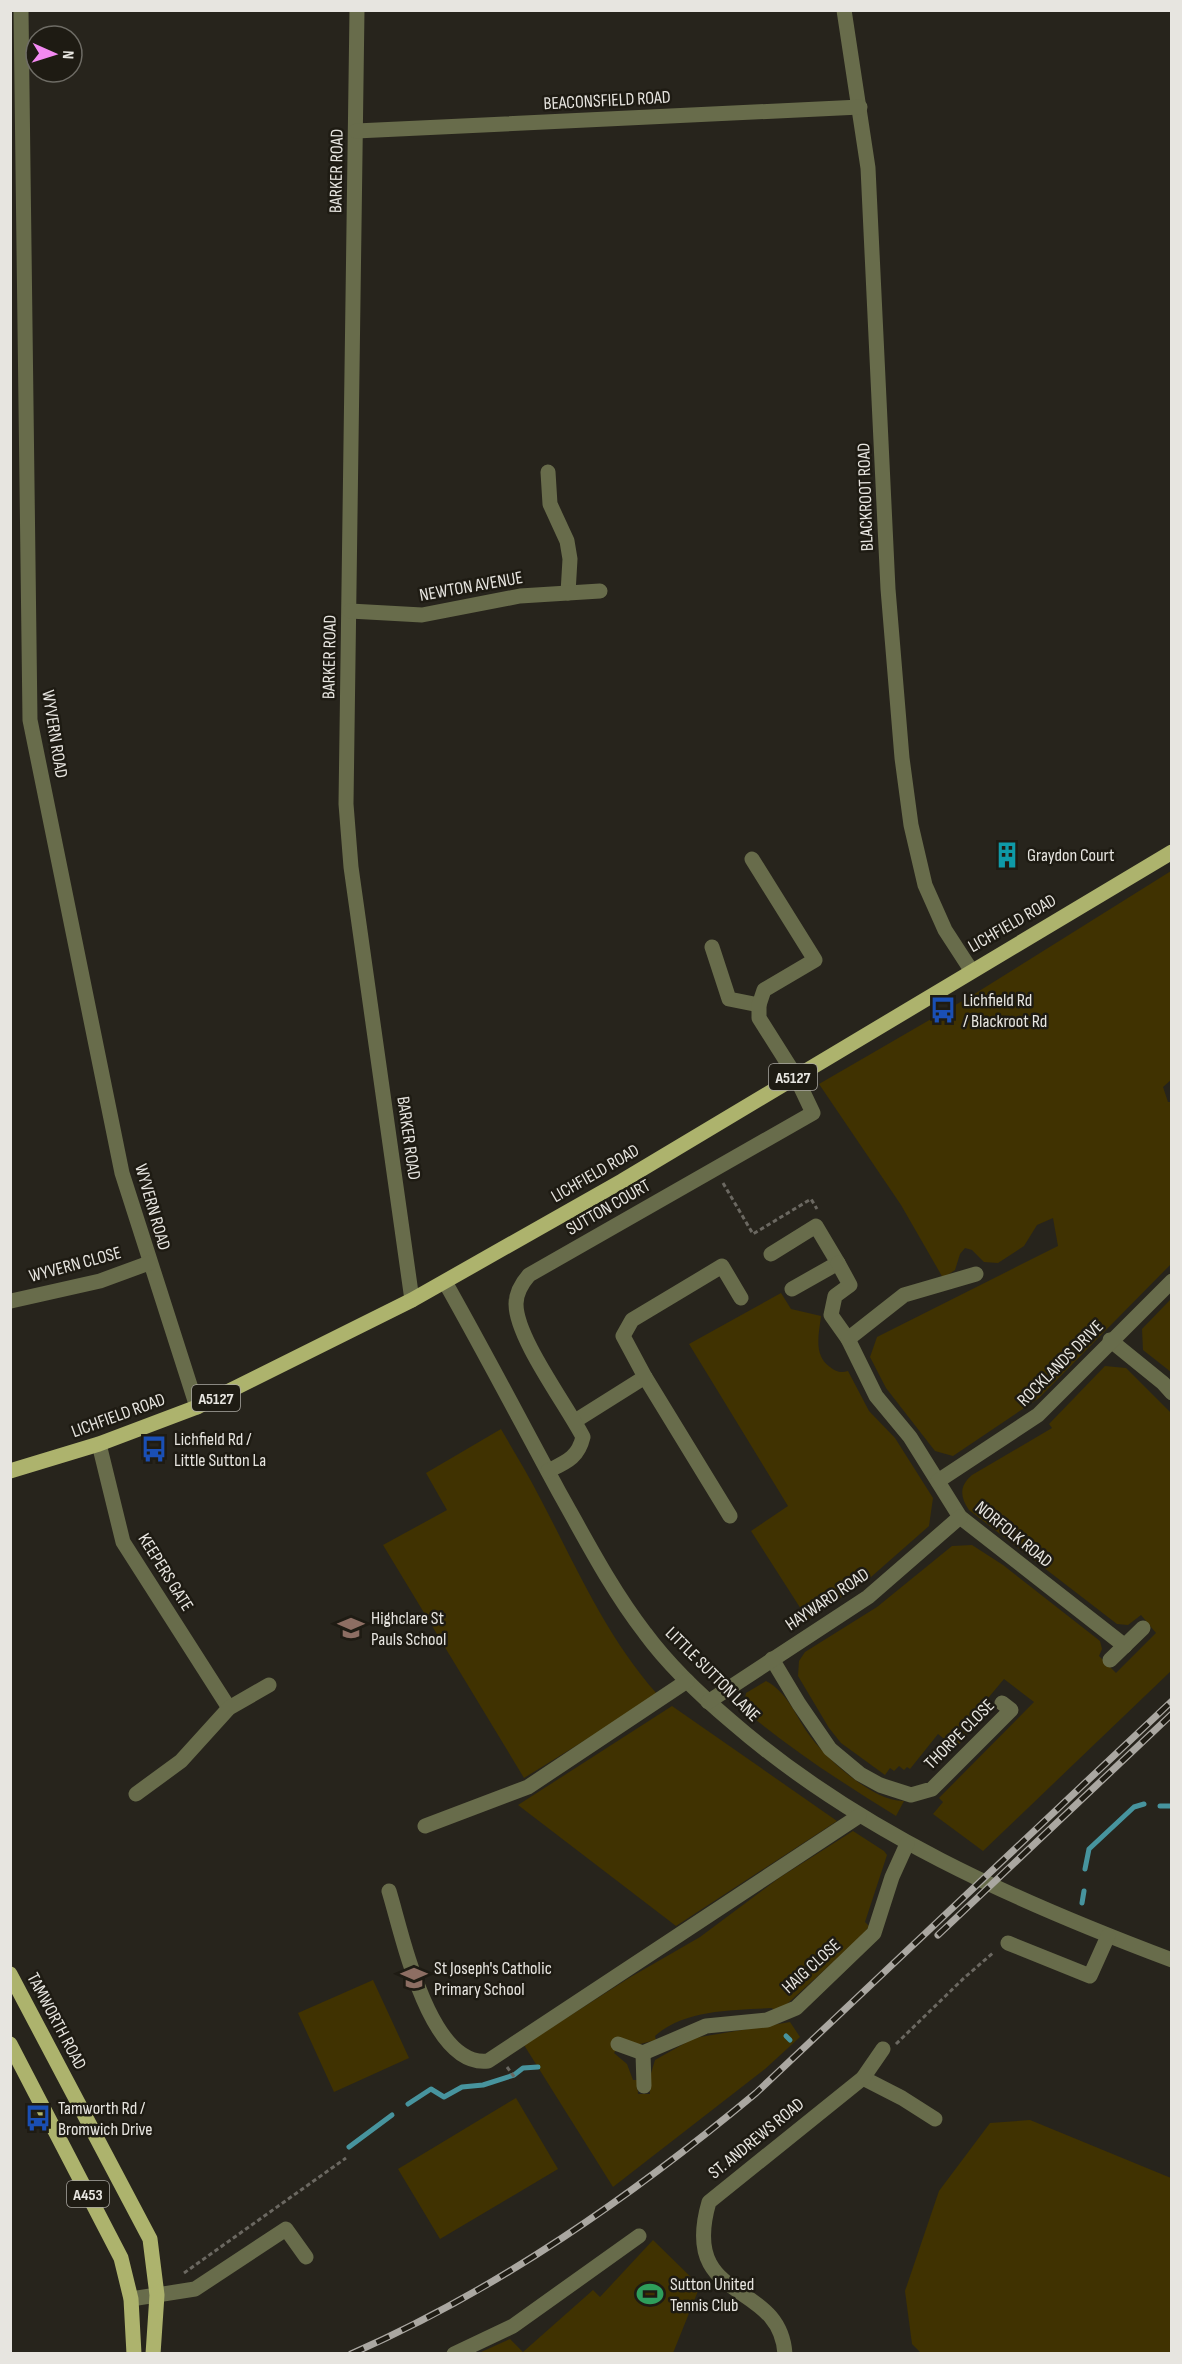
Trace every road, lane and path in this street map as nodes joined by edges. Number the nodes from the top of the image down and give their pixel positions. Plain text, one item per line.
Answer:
1 (21, 10) edge
2 (357, 10) edge
3 (844, 10) edge
4 (860, 107) junction
5 (356, 131) junction
6 (548, 472) dead end
7 (600, 591) dead end
8 (568, 593) junction
9 (350, 612) junction
10 (1172, 852) edge
11 (752, 859) dead end
12 (712, 947) dead end
13 (971, 970) junction
14 (759, 1005) junction
15 (795, 1076) junction
16 (714, 1169) junction
17 (816, 1226) junction
18 (771, 1254) dead end
19 (149, 1263) junction
20 (838, 1263) junction
21 (976, 1274) dead end
22 (1172, 1281) edge
23 (445, 1282) junction
24 (792, 1289) dead end
25 (741, 1298) dead end
26 (412, 1300) junction
27 (11, 1301) edge
28 (848, 1339) junction
29 (1110, 1340) junction
30 (645, 1377) junction
31 (1172, 1393) edge
32 (197, 1407) junction
33 (575, 1421) junction
34 (99, 1444) junction
35 (10, 1471) edge
36 (548, 1471) junction
37 (938, 1481) junction
38 (730, 1516) dead end
39 (960, 1517) junction
40 (1143, 1628) dead end
41 (1125, 1646) junction
42 (772, 1659) junction
43 (1110, 1660) dead end
44 (687, 1681) junction
45 (269, 1685) dead end
46 (708, 1702) junction
47 (1002, 1703) dead end
48 (229, 1708) junction
49 (135, 1794) dead end
50 (859, 1816) junction
51 (425, 1826) dead end
52 (907, 1844) junction
53 (389, 1891) dead end
54 (1108, 1936) junction
55 (1008, 1943) joint
56 (1172, 1960) edge
57 (10, 1974) edge
58 (10, 2044) edge
59 (618, 2044) dead end
60 (883, 2049) joint
61 (643, 2053) junction
62 (508, 2068) dead end
63 (515, 2078) dead end
64 (863, 2078) junction
65 (644, 2086) dead end
66 (935, 2120) dead end
67 (346, 2157) dead end
68 (639, 2236) dead end
69 (306, 2257) dead end
70 (179, 2277) dead end
71 (157, 2295) junction
72 (131, 2299) junction
73 (134, 2354) edge
74 (153, 2354) edge
75 (454, 2354) edge
76 (785, 2354) edge

1 - 19 street, WYVERN ROAD
2 - 5 street, BARKER ROAD
3 - 4 street, BLACKROOT ROAD
4 - 5 street, BEACONSFIELD ROAD
4 - 13 street, BLACKROOT ROAD
5 - 9 street, BARKER ROAD
6 - 8 street
7 - 8 street, NEWTON AVENUE
8 - 9 street, NEWTON AVENUE
9 - 26 street, BARKER ROAD
10 - 13 main road, LICHFIELD ROAD / A5127
11 - 14 street
12 - 14 street
13 - 15 main road, LICHFIELD ROAD / A5127
14 - 15 street
15 - 16 street, SUTTON COURT
15 - 23 main road, LICHFIELD ROAD / A5127
16 - 17 path
16 - 33 street, SUTTON COURT
17 - 18 street
17 - 20 street
19 - 27 street, WYVERN CLOSE
19 - 32 street, WYVERN ROAD
20 - 24 street
20 - 28 street, NORFOLK ROAD
21 - 28 street
22 - 29 street, ROCKLANDS DRIVE
23 - 26 main road, LICHFIELD ROAD / A5127
23 - 36 street, LITTLE SUTTON LANE
25 - 30 street
26 - 32 main road, LICHFIELD ROAD / A5127
28 - 37 street, NORFOLK ROAD
29 - 31 street
29 - 37 street, ROCKLANDS DRIVE
30 - 33 street
30 - 38 street
32 - 34 main road, LICHFIELD ROAD / A5127
33 - 36 street, SUTTON COURT
34 - 35 main road, LICHFIELD ROAD / A5127
34 - 48 street, KEEPERS GATE
36 - 44 street, LITTLE SUTTON LANE
37 - 39 street, NORFOLK ROAD
39 - 41 street, NORFOLK ROAD
39 - 42 street, HAYWARD ROAD
40 - 41 street
41 - 43 street
42 - 46 street, HAYWARD ROAD
42 - 47 street, THORPE CLOSE
44 - 46 street, LITTLE SUTTON LANE
44 - 51 street
45 - 48 street
46 - 50 street, LITTLE SUTTON LANE
48 - 49 street
50 - 52 street, LITTLE SUTTON LANE
50 - 53 street
52 - 54 street, LITTLE SUTTON LANE
52 - 61 street, HAIG CLOSE
54 - 55 street
54 - 56 street, LITTLE SUTTON LANE
55 - 60 path
57 - 71 main road, TAMWORTH ROAD / A453
58 - 72 main road, A453
59 - 61 street
60 - 64 street, ST. ANDREWS ROAD
61 - 65 street
62 - 63 path
64 - 66 street
64 - 76 street, ST. ANDREWS ROAD
67 - 70 path
68 - 75 street
69 - 71 street
71 - 72 street
71 - 74 main road, TAMWORTH ROAD / A453
72 - 73 main road, A453

